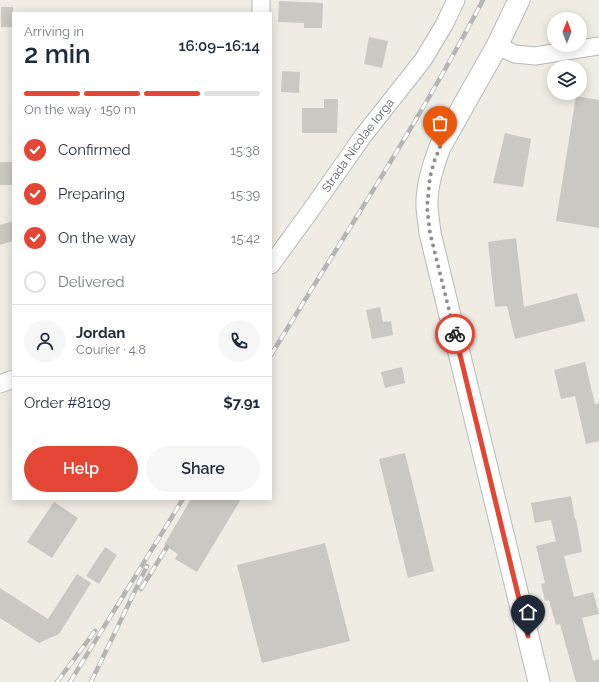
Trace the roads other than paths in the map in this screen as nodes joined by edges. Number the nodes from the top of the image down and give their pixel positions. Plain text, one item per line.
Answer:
1 (261, 0) edge
2 (456, 0) edge
3 (519, 0) edge
4 (261, 12) edge
5 (497, 46) junction
6 (599, 46) edge
7 (274, 252) edge
8 (12, 379) edge
9 (0, 384) edge
10 (539, 682) edge

1 - 4 street
2 - 7 street, Strada Nicolae Iorga
3 - 5 street
5 - 6 street
5 - 10 street
8 - 9 street

